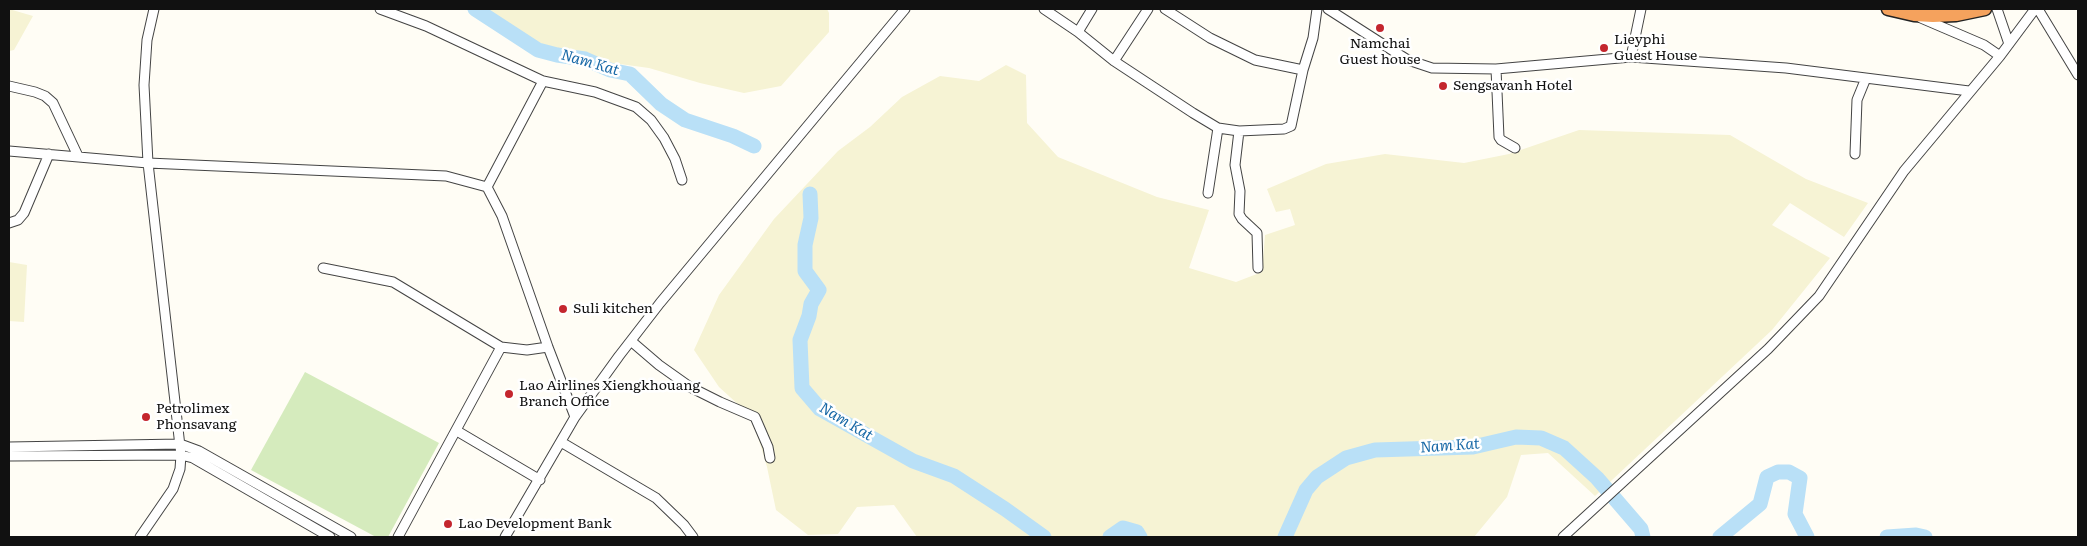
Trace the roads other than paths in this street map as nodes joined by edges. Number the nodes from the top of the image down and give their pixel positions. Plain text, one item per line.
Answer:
1 (154, 9) edge
2 (380, 9) edge
3 (905, 9) edge
4 (1044, 9) edge
5 (1092, 9) edge
6 (1148, 9) edge
7 (1165, 9) edge
8 (1317, 9) edge
9 (1328, 9) edge
10 (1641, 9) edge
11 (1888, 9) edge
12 (1986, 9) edge
13 (1997, 9) edge
14 (2036, 9) edge
15 (1914, 15) junction
16 (1078, 32) junction
17 (2009, 44) junction
18 (2000, 56) junction
19 (1631, 57) junction
20 (1114, 61) junction
21 (1496, 69) junction
22 (1303, 70) junction
23 (2078, 75) edge
24 (1866, 78) junction
25 (542, 82) junction
26 (9, 86) edge
27 (1969, 91) junction
28 (1218, 128) junction
29 (1240, 131) junction
30 (1516, 148) dead end
31 (9, 151) edge
32 (49, 154) junction
33 (1855, 154) dead end
34 (78, 156) junction
35 (148, 163) junction
36 (682, 180) dead end
37 (487, 187) junction
38 (1208, 193) dead end
39 (9, 224) edge
40 (323, 268) dead end
41 (1258, 268) dead end
42 (631, 341) junction
43 (501, 347) junction
44 (548, 348) junction
45 (576, 417) junction
46 (457, 431) junction
47 (561, 442) junction
48 (180, 444) junction
49 (9, 447) edge
50 (180, 455) junction
51 (9, 456) edge
52 (770, 458) dead end
53 (540, 480) junction
54 (140, 537) edge
55 (330, 537) edge
56 (351, 537) edge
57 (398, 537) edge
58 (505, 537) edge
59 (693, 537) edge
60 (1563, 537) edge

1 - 35 street
2 - 25 street
3 - 42 street
4 - 16 street
5 - 16 street
6 - 20 street
7 - 22 street
8 - 22 street
9 - 21 street
10 - 19 street
11 - 15 highway
12 - 15 highway
13 - 17 street
14 - 17 street
14 - 23 street
15 - 18 street
16 - 20 street
17 - 18 street
18 - 27 street
19 - 21 street
19 - 24 street
20 - 28 street
21 - 30 street
22 - 29 street
24 - 27 street
24 - 33 street
25 - 36 street
25 - 37 street
26 - 34 street
27 - 60 street
28 - 29 street
28 - 38 street
29 - 41 street
31 - 32 street
32 - 34 street
32 - 39 street
34 - 35 street
35 - 37 street
35 - 48 street
37 - 44 street
40 - 43 street
42 - 45 street
42 - 52 street
43 - 44 street
43 - 46 street
44 - 45 street
45 - 47 street
46 - 53 street
46 - 57 street
47 - 53 street
47 - 59 street
48 - 49 street
48 - 50 street
48 - 56 street
50 - 51 street
50 - 54 street
50 - 55 street
53 - 58 street

